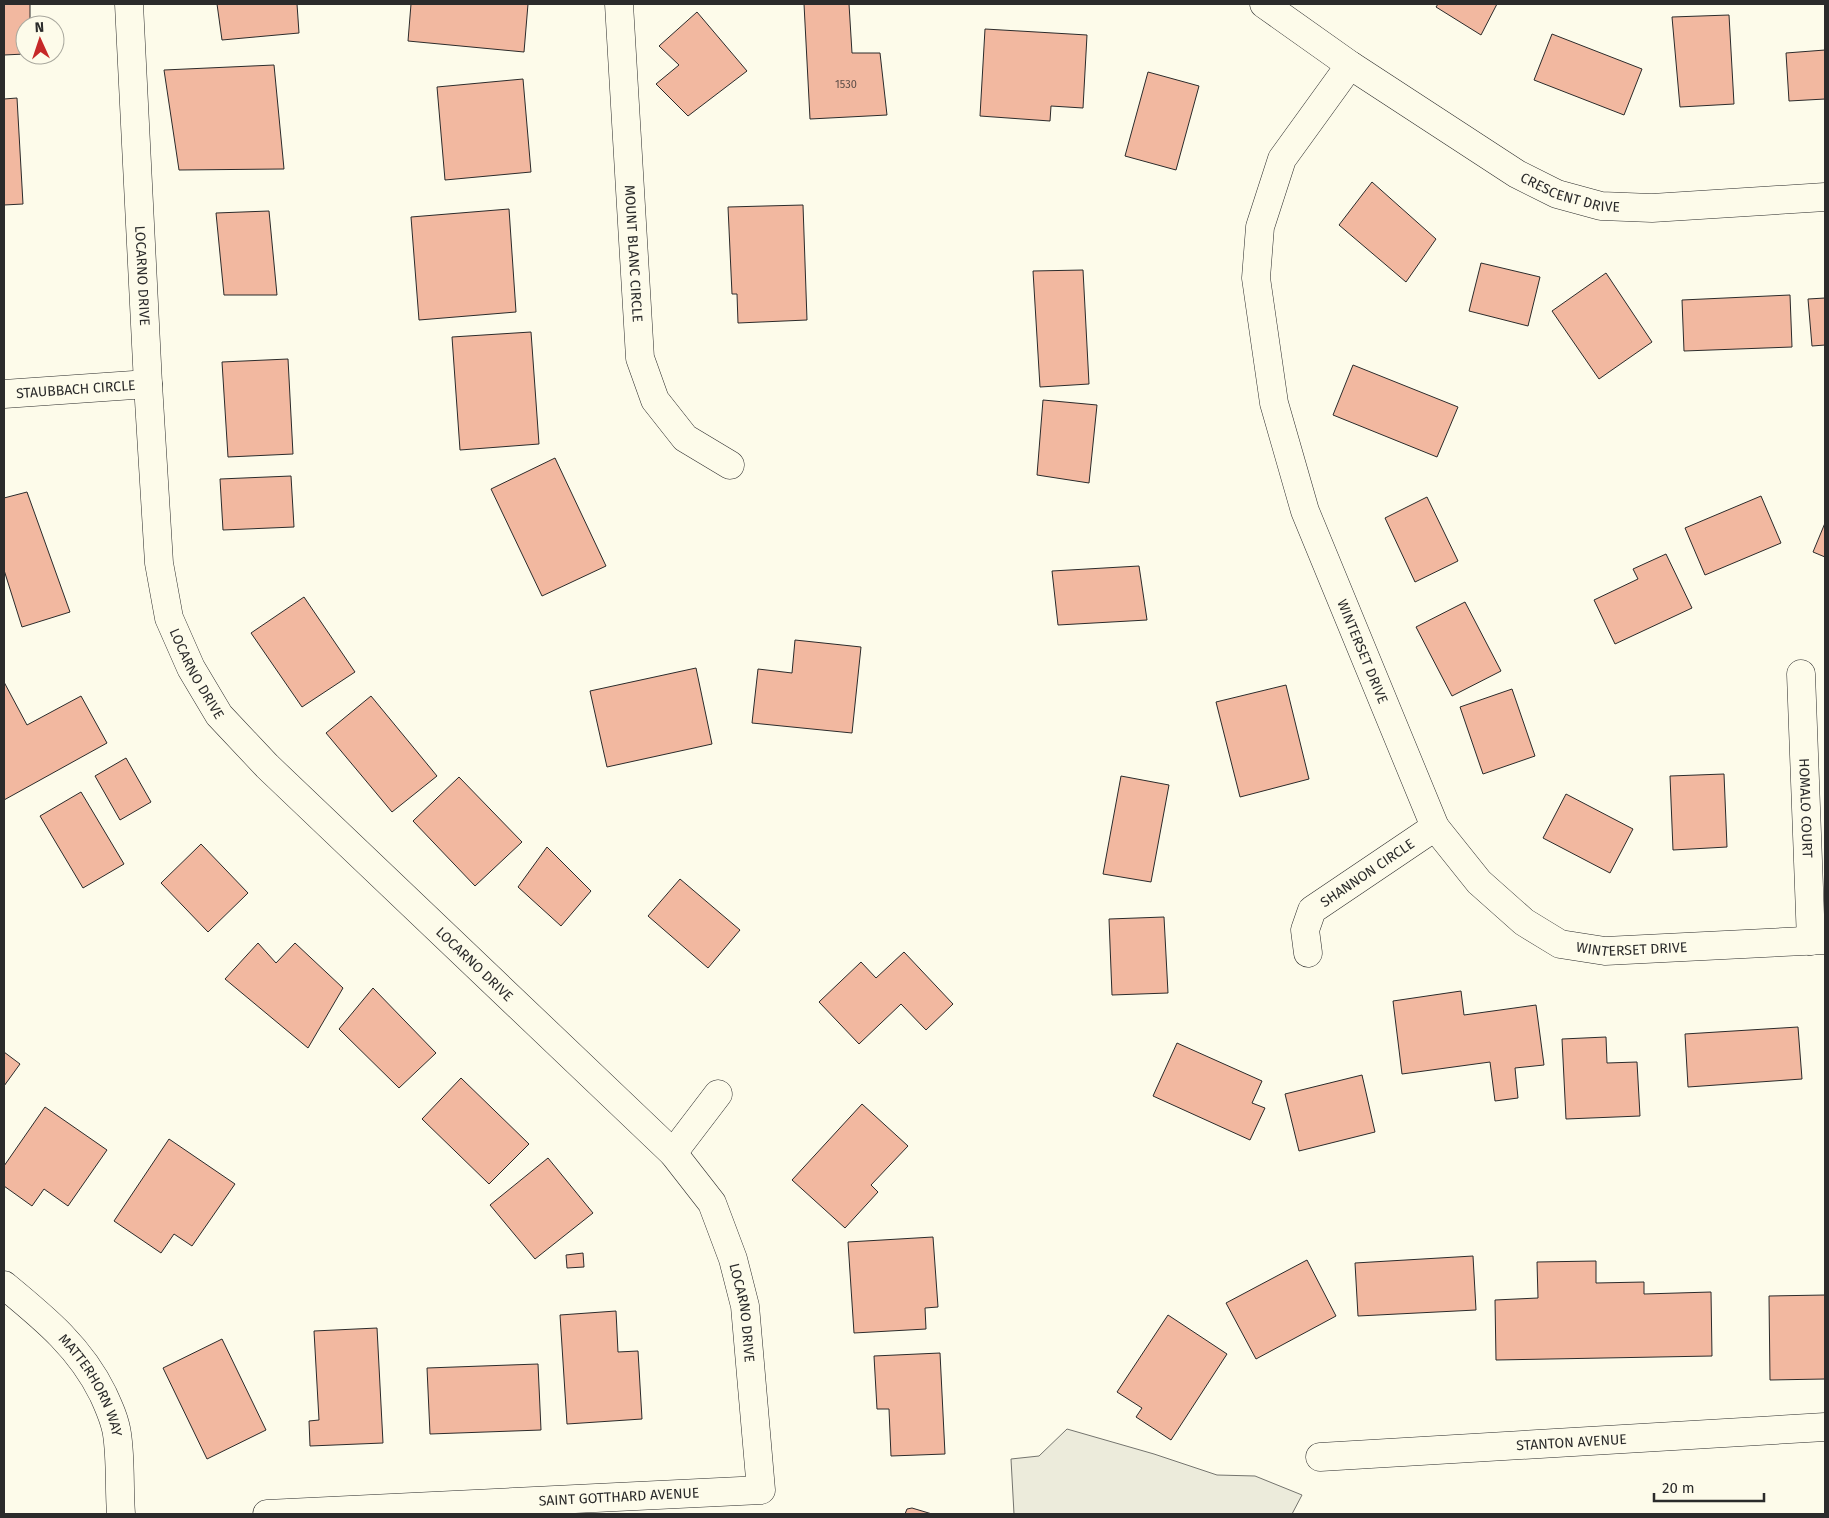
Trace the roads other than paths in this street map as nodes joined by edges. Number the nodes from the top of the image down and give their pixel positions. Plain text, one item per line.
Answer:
1 (129, 4) edge
2 (619, 4) edge
3 (1264, 4) edge
4 (1350, 65) junction
5 (1825, 197) edge
6 (148, 384) junction
7 (4, 394) edge
8 (730, 465) dead end
9 (1801, 674) dead end
10 (1434, 827) junction
11 (1818, 940) edge
12 (1308, 953) dead end
13 (718, 1094) dead end
14 (673, 1153) junction
15 (4, 1285) edge
16 (1825, 1427) edge
17 (1320, 1457) dead end
18 (761, 1490) joint
19 (121, 1514) edge
20 (267, 1514) edge

1 - 6 street, LOCARNO DRIVE
2 - 8 street, MOUNT BLANC CIRCLE
3 - 4 street, CRESCENT DRIVE
4 - 5 street, CRESCENT DRIVE
4 - 10 street, WINTERSET DRIVE
6 - 7 street, STAUBBACH CIRCLE
6 - 14 street, LOCARNO DRIVE
9 - 11 street, HOMALO COURT
10 - 11 street, WINTERSET DRIVE
10 - 12 street, SHANNON CIRCLE
13 - 14 street
14 - 18 street, LOCARNO DRIVE
15 - 19 street, MATTERHORN WAY
16 - 17 street, STANTON AVENUE
18 - 20 street, SAINT GOTTHARD AVENUE

